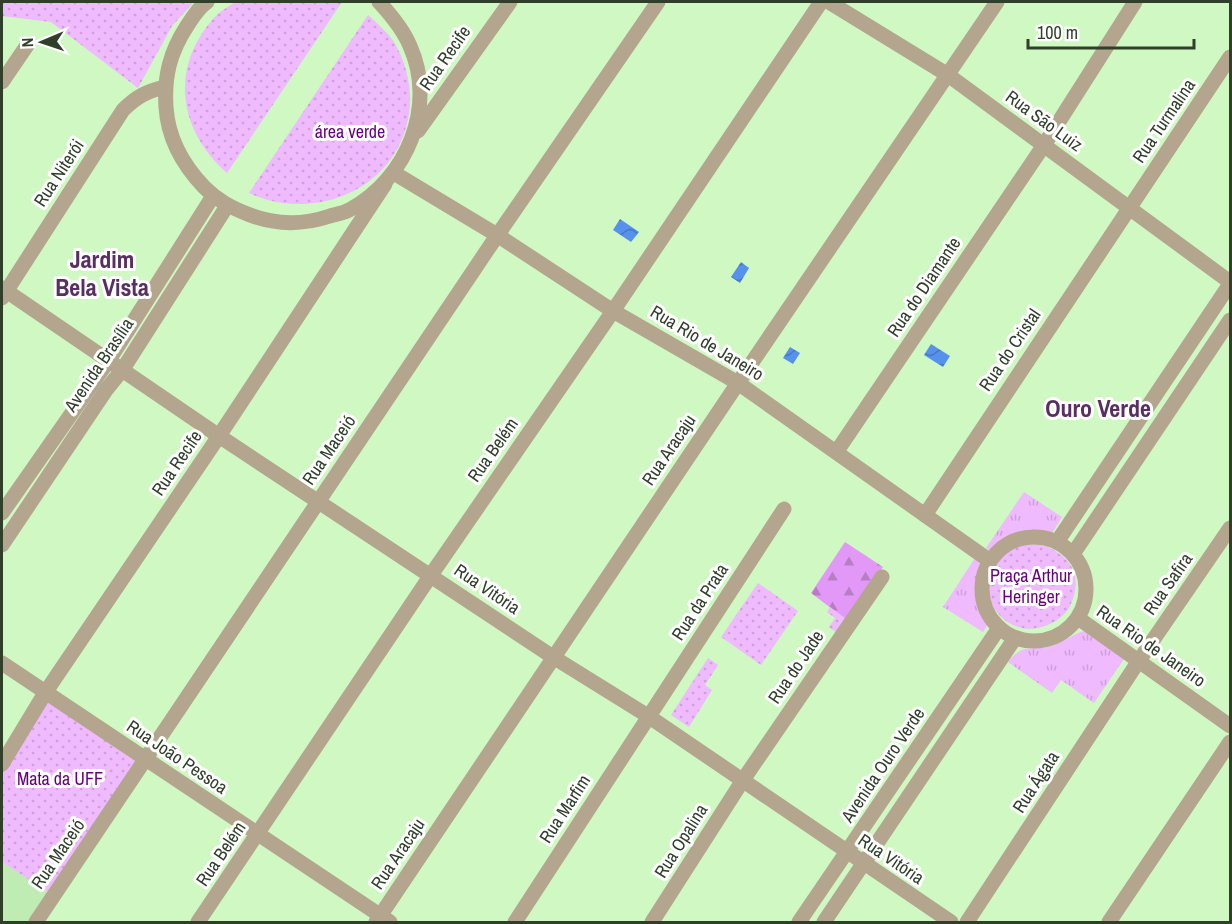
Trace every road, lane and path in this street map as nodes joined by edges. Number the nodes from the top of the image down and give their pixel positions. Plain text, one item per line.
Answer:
1 (207, 2) edge
2 (379, 2) edge
3 (510, 2) edge
4 (658, 2) edge
5 (821, 2) edge
6 (829, 2) edge
7 (997, 2) edge
8 (1136, 2) edge
9 (28, 44) dead end
10 (1230, 57) edge
11 (948, 75) junction
12 (2, 82) edge
13 (165, 87) junction
14 (413, 138) junction
15 (1044, 145) junction
16 (389, 179) junction
17 (213, 196) junction
18 (227, 206) junction
19 (1130, 206) junction
20 (497, 235) junction
21 (1230, 283) edge
22 (3, 293) edge
23 (613, 311) junction
24 (1230, 320) edge
25 (109, 360) junction
26 (123, 369) junction
27 (738, 383) junction
28 (219, 436) junction
29 (837, 451) junction
30 (318, 501) junction
31 (784, 510) dead end
32 (2, 513) edge
33 (925, 515) junction
34 (1230, 528) edge
35 (1058, 542) junction
36 (2, 546) edge
37 (1073, 554) junction
38 (990, 561) junction
39 (431, 575) junction
40 (882, 577) dead end
41 (1078, 618) junction
42 (999, 628) junction
43 (1015, 638) junction
44 (554, 657) junction
45 (1138, 662) junction
46 (2, 663) edge
47 (45, 693) junction
48 (648, 716) junction
49 (1230, 726) edge
50 (1230, 742) edge
51 (145, 759) junction
52 (2, 764) edge
53 (743, 780) junction
54 (257, 835) junction
55 (847, 853) junction
56 (864, 864) junction
57 (382, 920) edge
58 (36, 922) edge
59 (198, 922) edge
60 (515, 922) edge
61 (652, 922) edge
62 (799, 922) edge
63 (824, 922) edge
64 (951, 922) edge
65 (967, 922) edge
66 (1109, 922) edge

1 - 13 street
2 - 14 street
3 - 14 street, Rua Recife
4 - 20 street, Rua Maceió
5 - 23 street, Rua Belém
6 - 11 street, Rua São Luiz
7 - 11 street, Rua Aracaju
8 - 15 street, Rua do Diamante
9 - 12 street
10 - 19 street, Rua Turmalina
11 - 15 street, Rua São Luiz
11 - 27 street, Rua Aracaju
13 - 17 street
13 - 22 street, Rua Niterói
14 - 16 street, Rua Recife
15 - 19 street, Rua São Luiz
15 - 29 street, Rua do Diamante
16 - 18 street
16 - 20 street, Rua Rio de Janeiro
16 - 28 street, Rua Recife
17 - 18 street
17 - 25 street, Avenida Brasília
18 - 26 street, Avenida Brasília
19 - 21 street, Rua São Luiz
19 - 33 street, Rua do Cristal
20 - 23 street, Rua Rio de Janeiro
20 - 30 street, Rua Maceió
21 - 35 street
22 - 25 street, Rua Vitória
23 - 27 street, Rua Rio de Janeiro
23 - 39 street, Rua Belém
24 - 37 street
25 - 26 street, Rua Vitória
25 - 32 street, Avenida Brasília
26 - 28 street, Rua Vitória
26 - 36 street, Avenida Brasília
27 - 29 street, Rua Rio de Janeiro
27 - 44 street, Rua Aracaju
28 - 30 street, Rua Vitória
28 - 47 street, Rua Recife
29 - 33 street, Rua Rio de Janeiro
30 - 39 street, Rua Vitória
30 - 51 street, Rua Maceió
31 - 48 street, Rua da Prata
33 - 38 street, Rua Rio de Janeiro
34 - 45 street, Rua Safira
35 - 37 street
35 - 38 street
37 - 41 street
38 - 42 street
39 - 44 street, Rua Vitória
39 - 54 street, Rua Belém
40 - 53 street, Rua do Jade
41 - 43 street
41 - 45 street, Rua Rio de Janeiro
42 - 43 street
42 - 55 street, Avenida Ouro Verde
43 - 56 street
44 - 48 street, Rua Vitória
44 - 57 street, Rua Aracaju
45 - 49 street, Rua Rio de Janeiro
45 - 65 street, Rua Ágata
46 - 47 street, Rua João Pessoa
47 - 51 street, Rua João Pessoa
47 - 52 street, Rua Recife
48 - 53 street, Rua Vitória
48 - 60 street, Rua Marfim
50 - 66 street
51 - 54 street, Rua João Pessoa
51 - 58 street, Rua Maceió
53 - 55 street, Rua Vitória
53 - 61 street, Rua Opalina
54 - 57 street, Rua João Pessoa
54 - 59 street, Rua Belém
55 - 56 street, Rua Vitória
55 - 62 street, Avenida Ouro Verde
56 - 63 street
56 - 64 street, Rua Vitória

